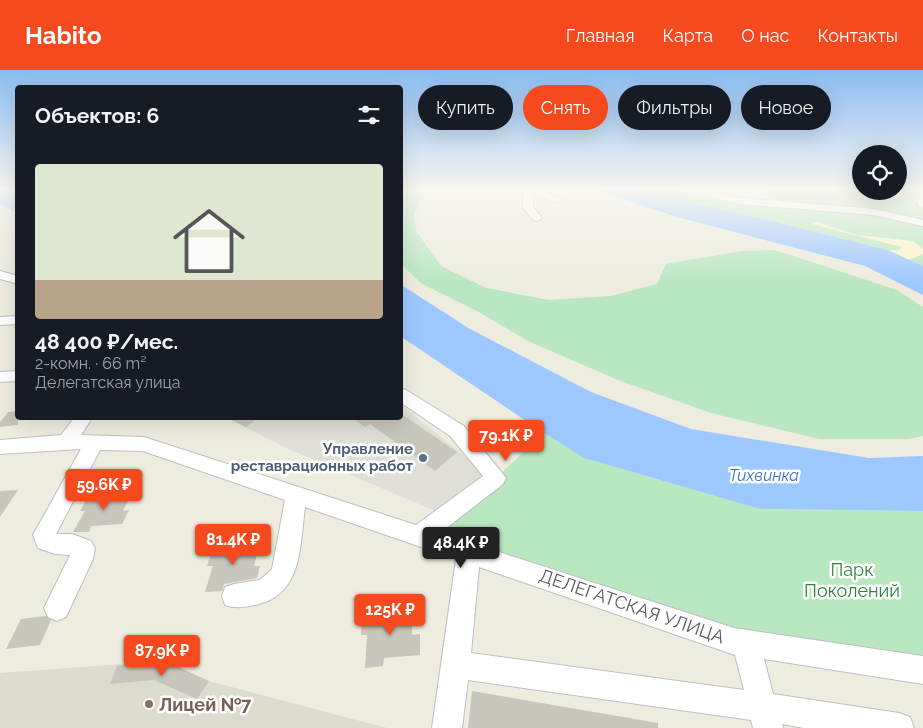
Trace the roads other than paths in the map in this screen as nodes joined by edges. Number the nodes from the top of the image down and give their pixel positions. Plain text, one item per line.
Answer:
1 (0, 275) edge
2 (15, 279) edge
3 (15, 320) edge
4 (0, 321) edge
5 (15, 376) edge
6 (0, 377) edge
7 (403, 396) edge
8 (82, 420) edge
9 (67, 442) junction
10 (95, 442) junction
11 (0, 447) edge
12 (297, 494) junction
13 (420, 535) junction
14 (470, 551) junction
15 (234, 596) dead end
16 (57, 608) dead end
17 (746, 643) junction
18 (456, 665) junction
19 (923, 670) edge
20 (765, 718) edge
21 (447, 728) edge
22 (899, 728) edge

1 - 2 street
3 - 4 street
5 - 6 street
7 - 13 street
8 - 9 street
9 - 10 street, ДЕЛЕГАТСКАЯ УЛИЦА
9 - 11 street, ДЕЛЕГАТСКАЯ УЛИЦА
10 - 12 street, ДЕЛЕГАТСКАЯ УЛИЦА
10 - 16 street
12 - 13 street, ДЕЛЕГАТСКАЯ УЛИЦА
12 - 15 street
13 - 14 street, ДЕЛЕГАТСКАЯ УЛИЦА
14 - 17 street, ДЕЛЕГАТСКАЯ УЛИЦА
14 - 18 street
17 - 19 street, ДЕЛЕГАТСКАЯ УЛИЦА
17 - 20 street
18 - 20 street
18 - 21 street
20 - 22 street

